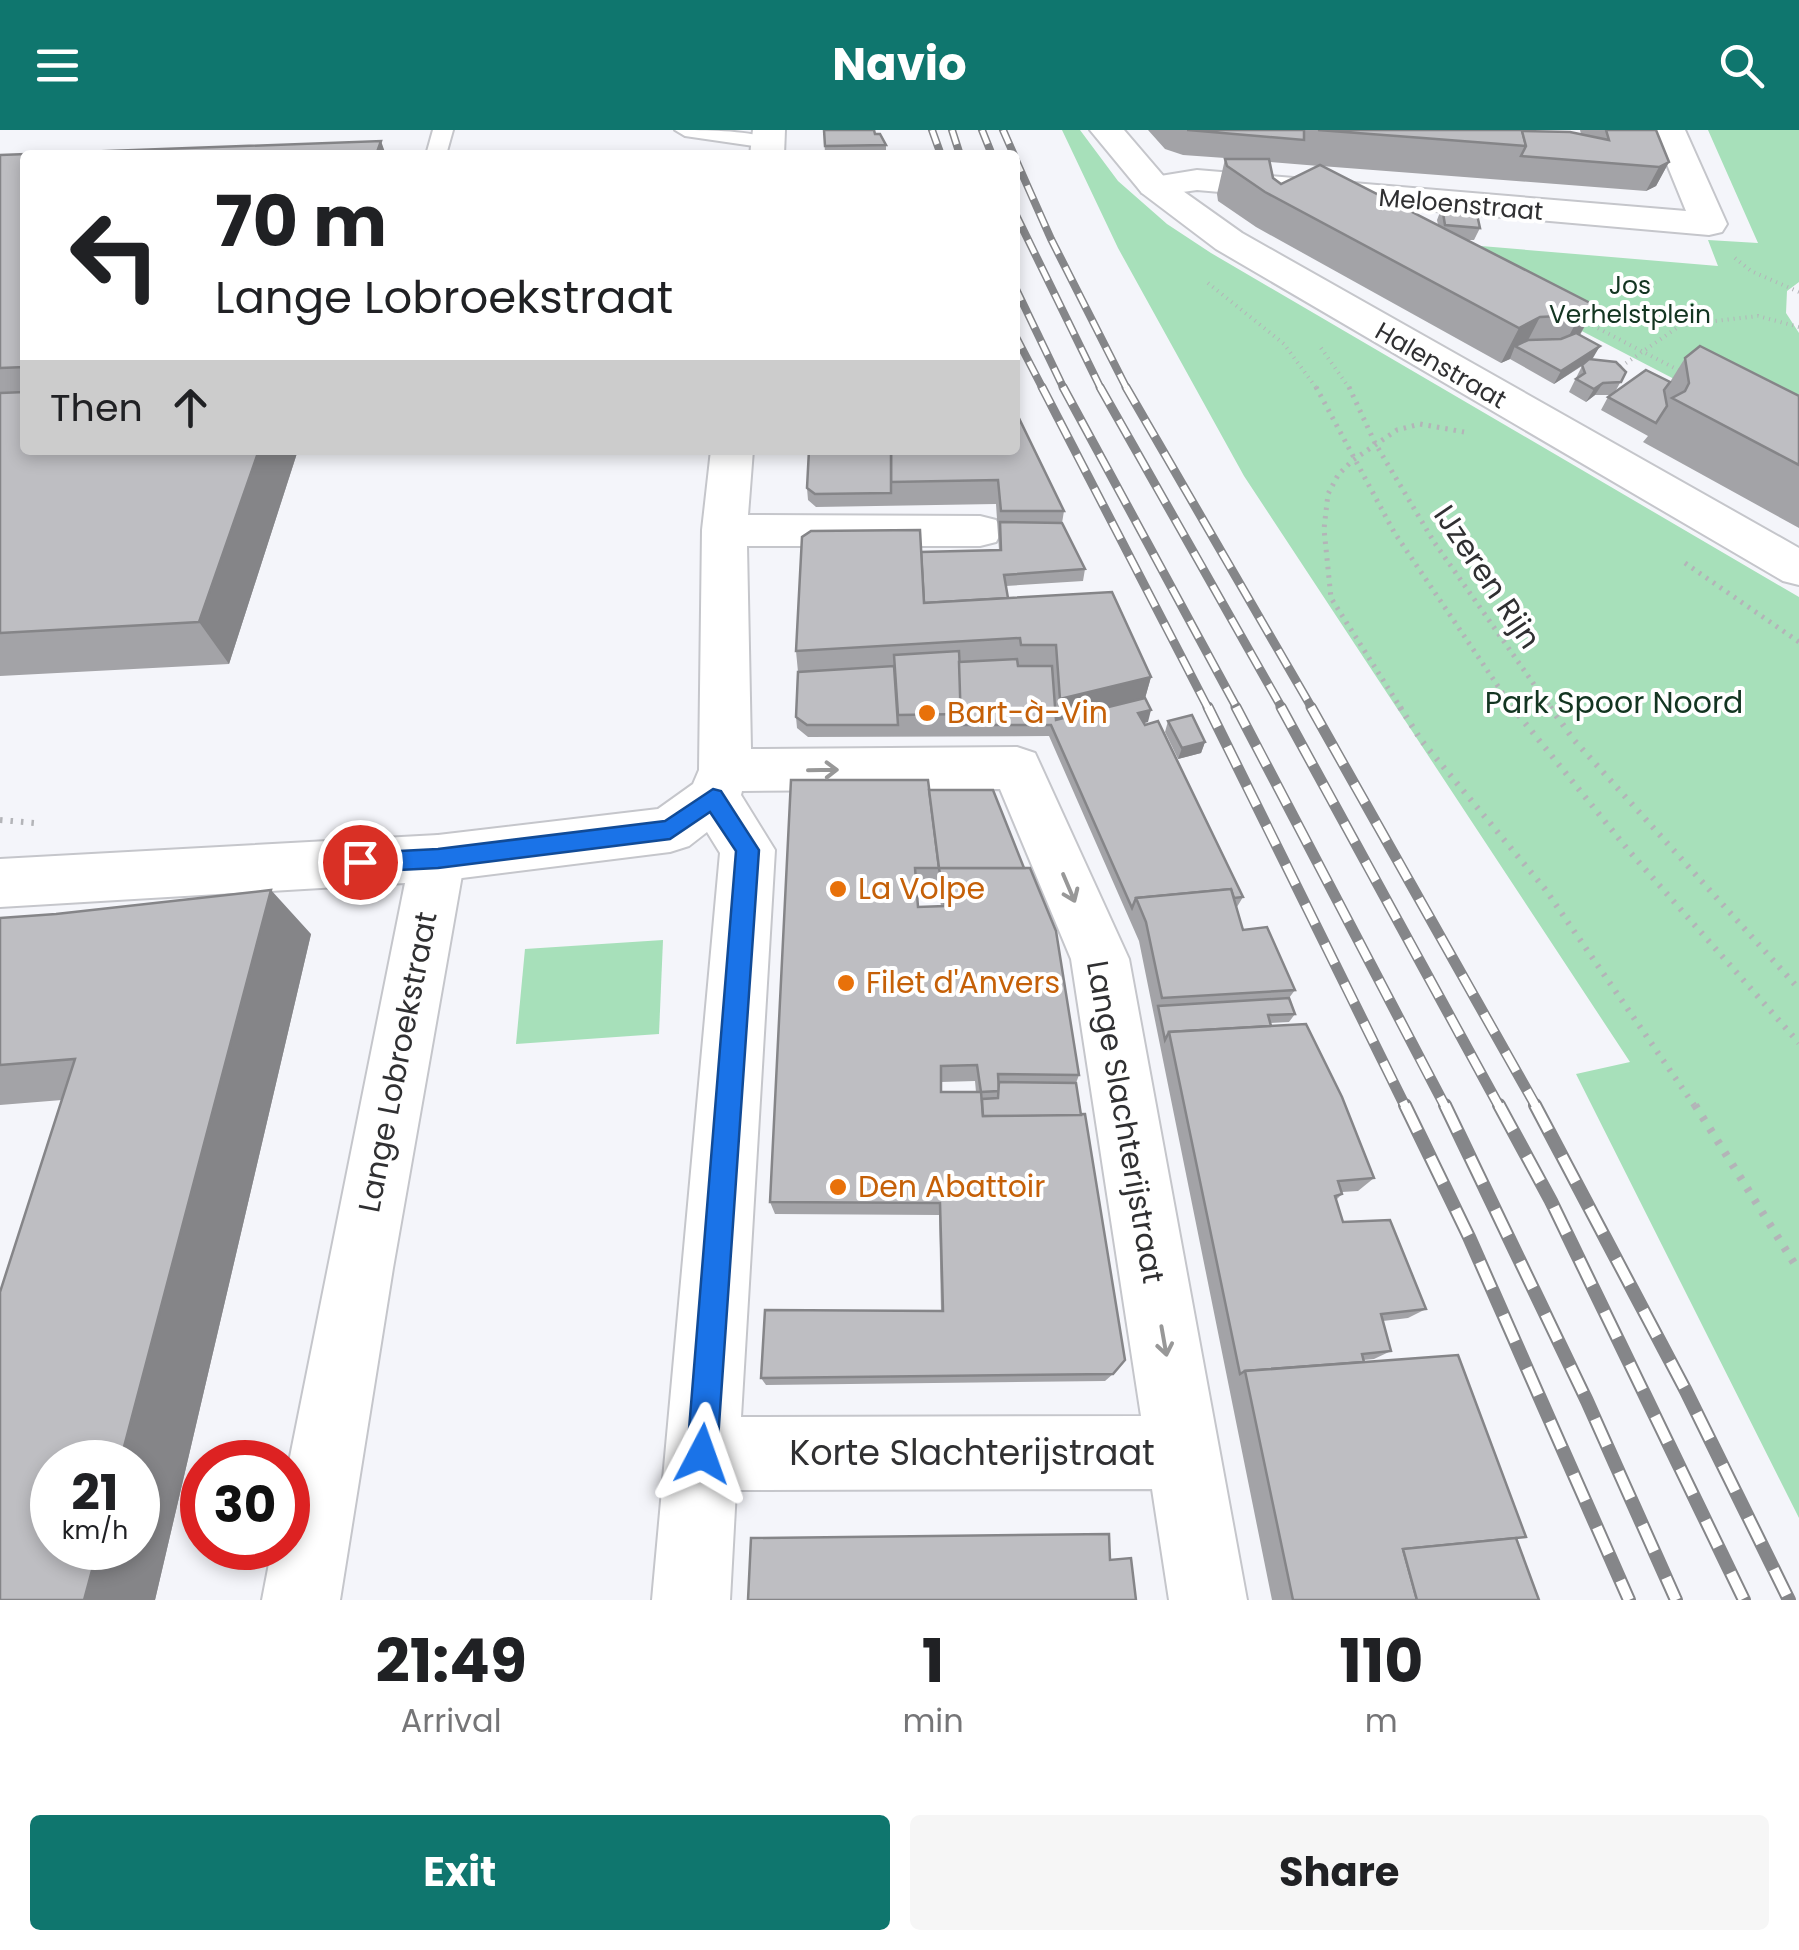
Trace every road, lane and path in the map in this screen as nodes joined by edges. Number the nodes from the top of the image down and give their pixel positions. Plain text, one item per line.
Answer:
1 (685, 130) edge
2 (1106, 130) edge
3 (1669, 130) edge
4 (768, 142) edge
5 (1154, 186) junction
6 (1709, 224) junction
7 (1196, 274) dead end
8 (1799, 292) edge
9 (1576, 317) edge
10 (1799, 327) edge
11 (1310, 337) dead end
12 (1644, 352) junction
13 (1608, 375) edge
14 (1695, 378) edge
15 (1472, 435) dead end
16 (1376, 443) junction
17 (732, 455) edge
18 (1353, 460) junction
19 (724, 530) junction
20 (980, 530) dead end
21 (1672, 554) dead end
22 (1799, 570) edge
23 (1799, 642) edge
24 (719, 784) junction
25 (438, 858) junction
26 (0, 883) edge
27 (1799, 989) edge
28 (1799, 1043) edge
29 (1799, 1271) edge
30 (1182, 1452) junction
31 (702, 1454) junction
32 (301, 1600) edge
33 (691, 1600) edge
34 (1208, 1600) edge

1 - 4 lane
2 - 5 street, Halenstraat
3 - 6 street
5 - 6 street, Meloenstraat
5 - 22 street, Halenstraat
6 - 8 path
7 - 18 path
9 - 12 path
10 - 12 path
11 - 16 path, IJzeren Rijn
12 - 13 path
12 - 14 path
15 - 16 path
16 - 18 path
16 - 27 path, IJzeren Rijn
17 - 19 street
18 - 28 path
18 - 29 path
19 - 20 street
19 - 24 street
21 - 23 path
24 - 25 street
24 -> 30 street, Lange Slachterijstraat
24 - 31 street
25 - 26 street
25 - 32 street, Lange Lobroekstraat
30 - 31 street, Korte Slachterijstraat
30 - 34 street, Lange Slachterijstraat
31 - 33 street

